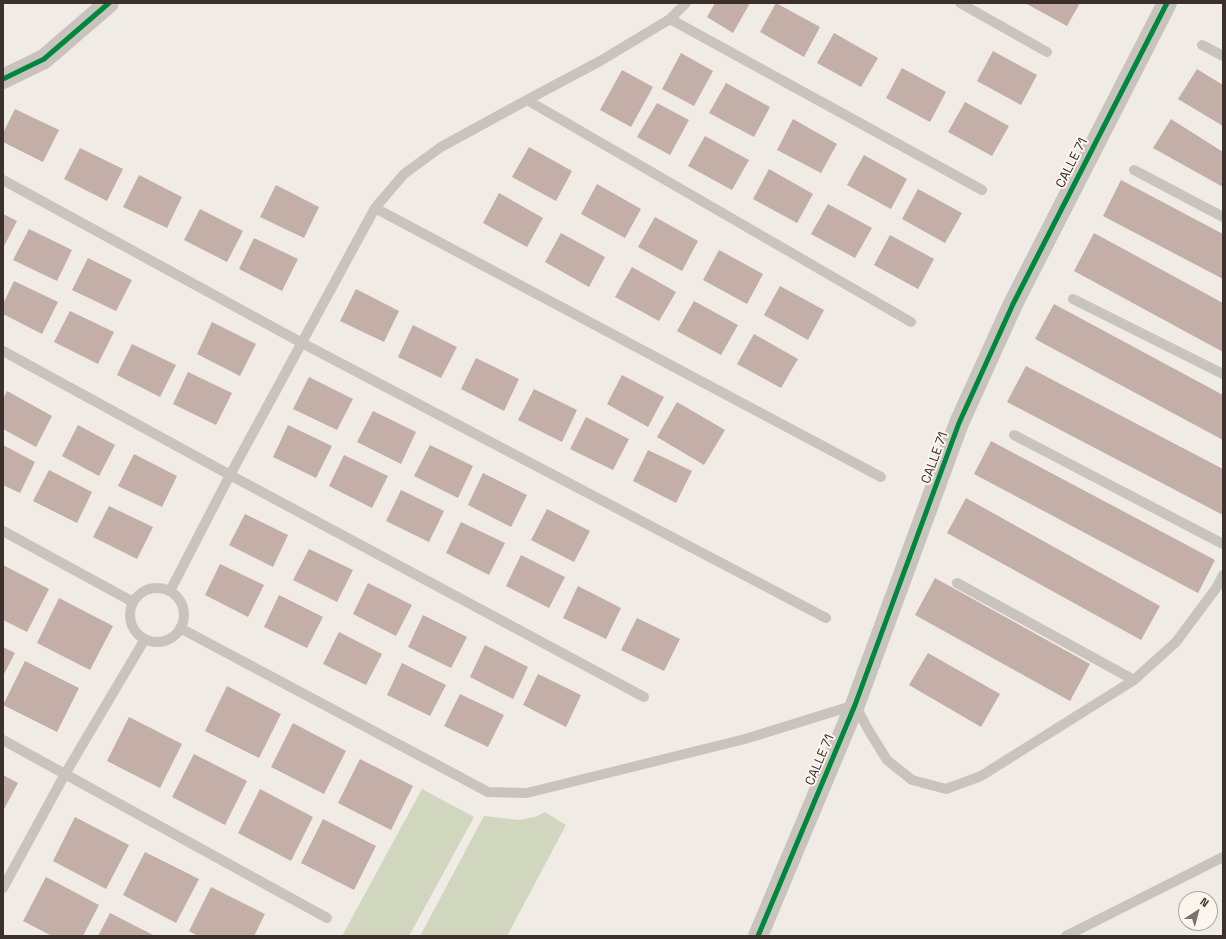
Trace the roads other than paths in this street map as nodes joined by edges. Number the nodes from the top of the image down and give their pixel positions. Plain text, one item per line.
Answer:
1 (108, 3) edge
2 (686, 3) edge
3 (960, 3) edge
4 (1166, 3) edge
5 (670, 19) junction
6 (1202, 45) dead end
7 (1047, 52) dead end
8 (1223, 56) edge
9 (3, 79) edge
10 (527, 100) junction
11 (1134, 170) dead end
12 (3, 180) edge
13 (982, 190) dead end
14 (375, 208) junction
15 (1223, 217) edge
16 (1073, 299) dead end
17 (911, 322) dead end
18 (302, 342) junction
19 (3, 351) edge
20 (1223, 374) edge
21 (1014, 435) dead end
22 (230, 475) junction
23 (881, 477) dead end
24 (3, 532) edge
25 (1223, 544) edge
26 (1223, 575) edge
27 (957, 583) dead end
28 (170, 591) junction
29 (133, 602) junction
30 (826, 618) dead end
31 (180, 628) junction
32 (145, 639) junction
33 (1134, 680) junction
34 (644, 697) dead end
35 (856, 705) junction
36 (3, 740) edge
37 (65, 774) junction
38 (1223, 857) edge
39 (3, 888) edge
40 (327, 918) dead end
41 (758, 936) edge
42 (1066, 936) edge

1 - 9 street
2 - 5 lane
3 - 7 lane
4 - 35 street, CALLE 71
5 - 10 lane
5 - 13 lane
6 - 8 lane
10 - 14 lane
10 - 17 lane
11 - 15 lane
12 - 18 lane
14 - 18 lane
14 - 23 lane
16 - 20 lane
18 - 22 lane
18 - 30 lane
19 - 22 lane
21 - 25 lane
22 - 28 lane
22 - 34 lane
24 - 29 lane
26 - 33 lane
27 - 33 lane
28 - 29 lane
28 - 31 lane
29 - 32 lane
31 - 32 lane
31 - 35 lane
32 - 37 lane
33 - 35 lane
35 - 41 street, CALLE 71
36 - 37 lane
37 - 39 lane
37 - 40 lane
38 - 42 lane

